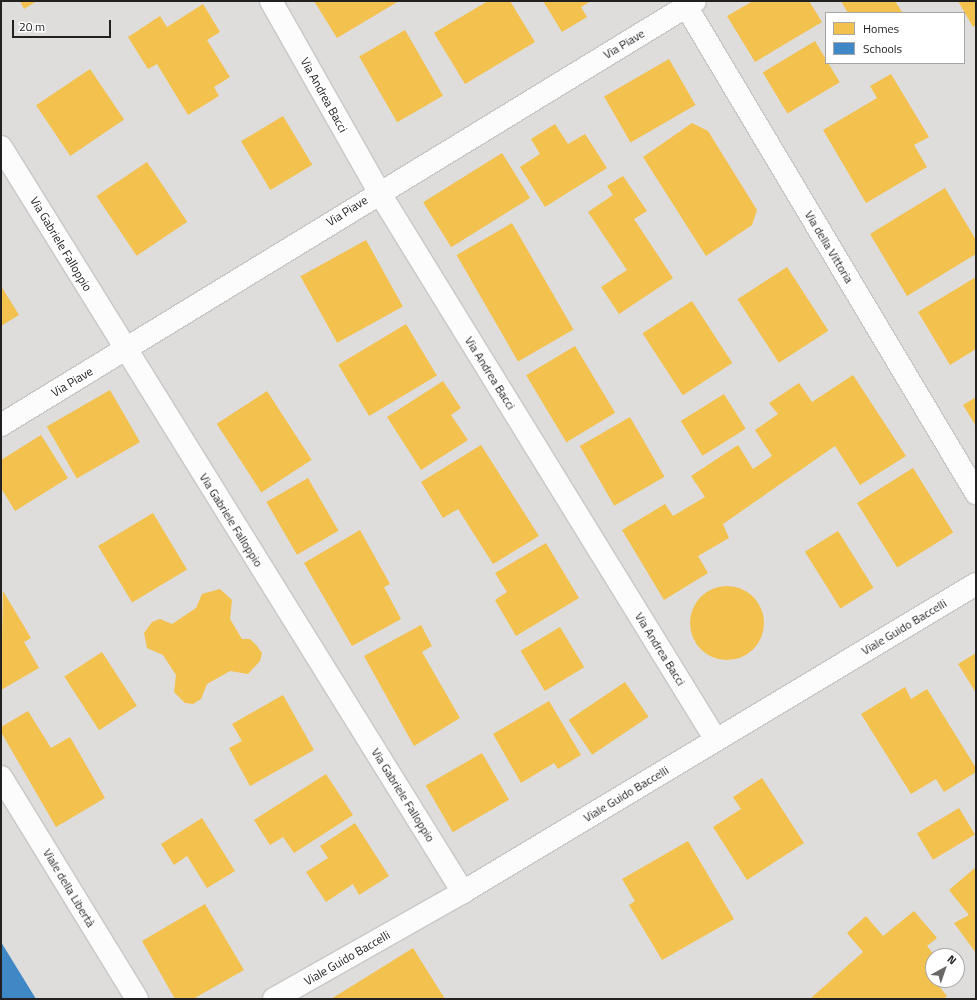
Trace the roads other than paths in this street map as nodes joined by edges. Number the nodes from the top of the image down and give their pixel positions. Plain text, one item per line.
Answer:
1 (271, 1) edge
2 (688, 3) edge
3 (1, 146) edge
4 (379, 192) junction
5 (125, 350) junction
6 (1, 425) edge
7 (976, 493) edge
8 (976, 584) edge
9 (716, 740) junction
10 (1, 776) edge
11 (463, 892) junction
12 (137, 999) edge
13 (274, 999) edge

1 - 4 street, Via Andrea Bacci
2 - 4 street, Via Piave
2 - 7 street, Via della Vittoria
3 - 5 street, Via Gabriele Falloppio
4 - 5 street, Via Piave
4 - 9 street, Via Andrea Bacci
5 - 6 street, Via Piave
5 - 11 street, Via Gabriele Falloppio
8 - 9 street, Viale Guido Baccelli
9 - 11 street, Viale Guido Baccelli
10 - 12 street, Viale della Libertà
11 - 13 street, Viale Guido Baccelli

